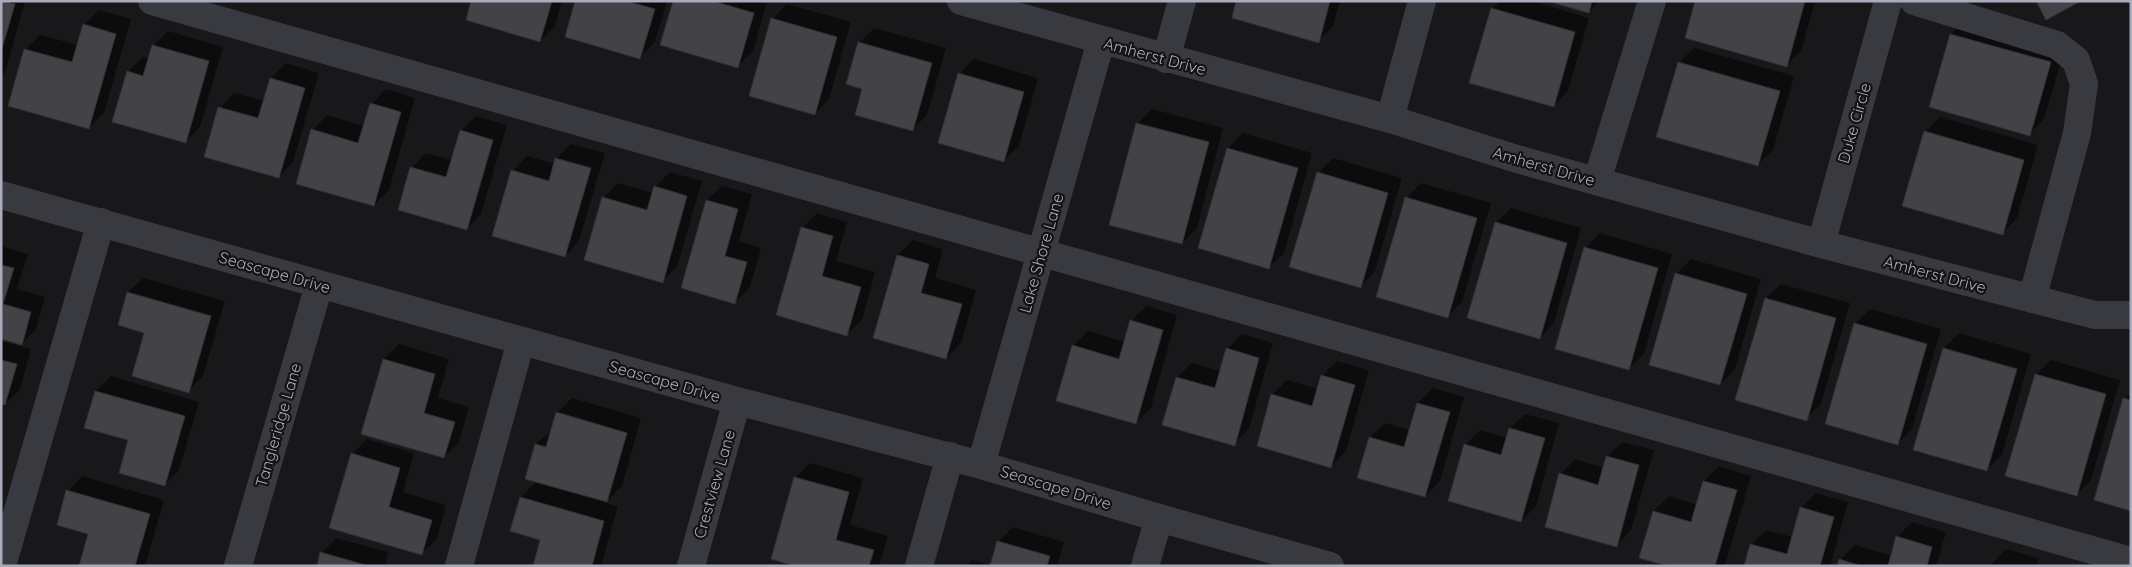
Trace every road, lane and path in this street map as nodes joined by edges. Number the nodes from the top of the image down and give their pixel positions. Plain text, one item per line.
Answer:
1 (152, 1) edge
2 (961, 1) edge
3 (1182, 1) edge
4 (1422, 1) edge
5 (1652, 1) edge
6 (1888, 1) edge
7 (1914, 1) edge
8 (1101, 41) junction
9 (1166, 59) junction
10 (1390, 119) junction
11 (1597, 181) junction
12 (1, 195) edge
13 (101, 222) junction
14 (1821, 244) junction
15 (1040, 254) junction
16 (319, 285) junction
17 (2032, 299) junction
18 (2131, 315) edge
19 (521, 341) junction
20 (737, 401) junction
21 (950, 456) junction
22 (980, 465) junction
23 (1159, 518) junction
24 (2131, 561) edge
25 (2, 566) edge
26 (238, 566) edge
27 (459, 566) edge
28 (691, 566) edge
29 (919, 566) edge
30 (1145, 566) edge
31 (1330, 566) edge

1 - 15 street
2 - 8 street, Amherst Drive
3 - 9 street
4 - 10 street
5 - 11 street
6 - 14 street, Duke Circle
7 - 17 street
8 - 9 street, Amherst Drive
8 - 15 street, Lake Shore Lane
9 - 10 street, Amherst Drive
10 - 11 street, Amherst Drive
11 - 14 street, Amherst Drive
12 - 13 street, Seascape Drive
13 - 16 street, Seascape Drive
13 - 25 street
14 - 17 street, Amherst Drive
15 - 22 street, Lake Shore Lane
15 - 24 street
16 - 19 street, Seascape Drive
16 - 26 street, Tangleridge Lane
17 - 18 street, Amherst Drive
19 - 20 street, Seascape Drive
19 - 27 street
20 - 21 street, Seascape Drive
20 - 28 street, Crestview Lane
21 - 22 street, Seascape Drive
21 - 29 street
22 - 23 street, Seascape Drive
23 - 30 street
23 - 31 street, Seascape Drive

